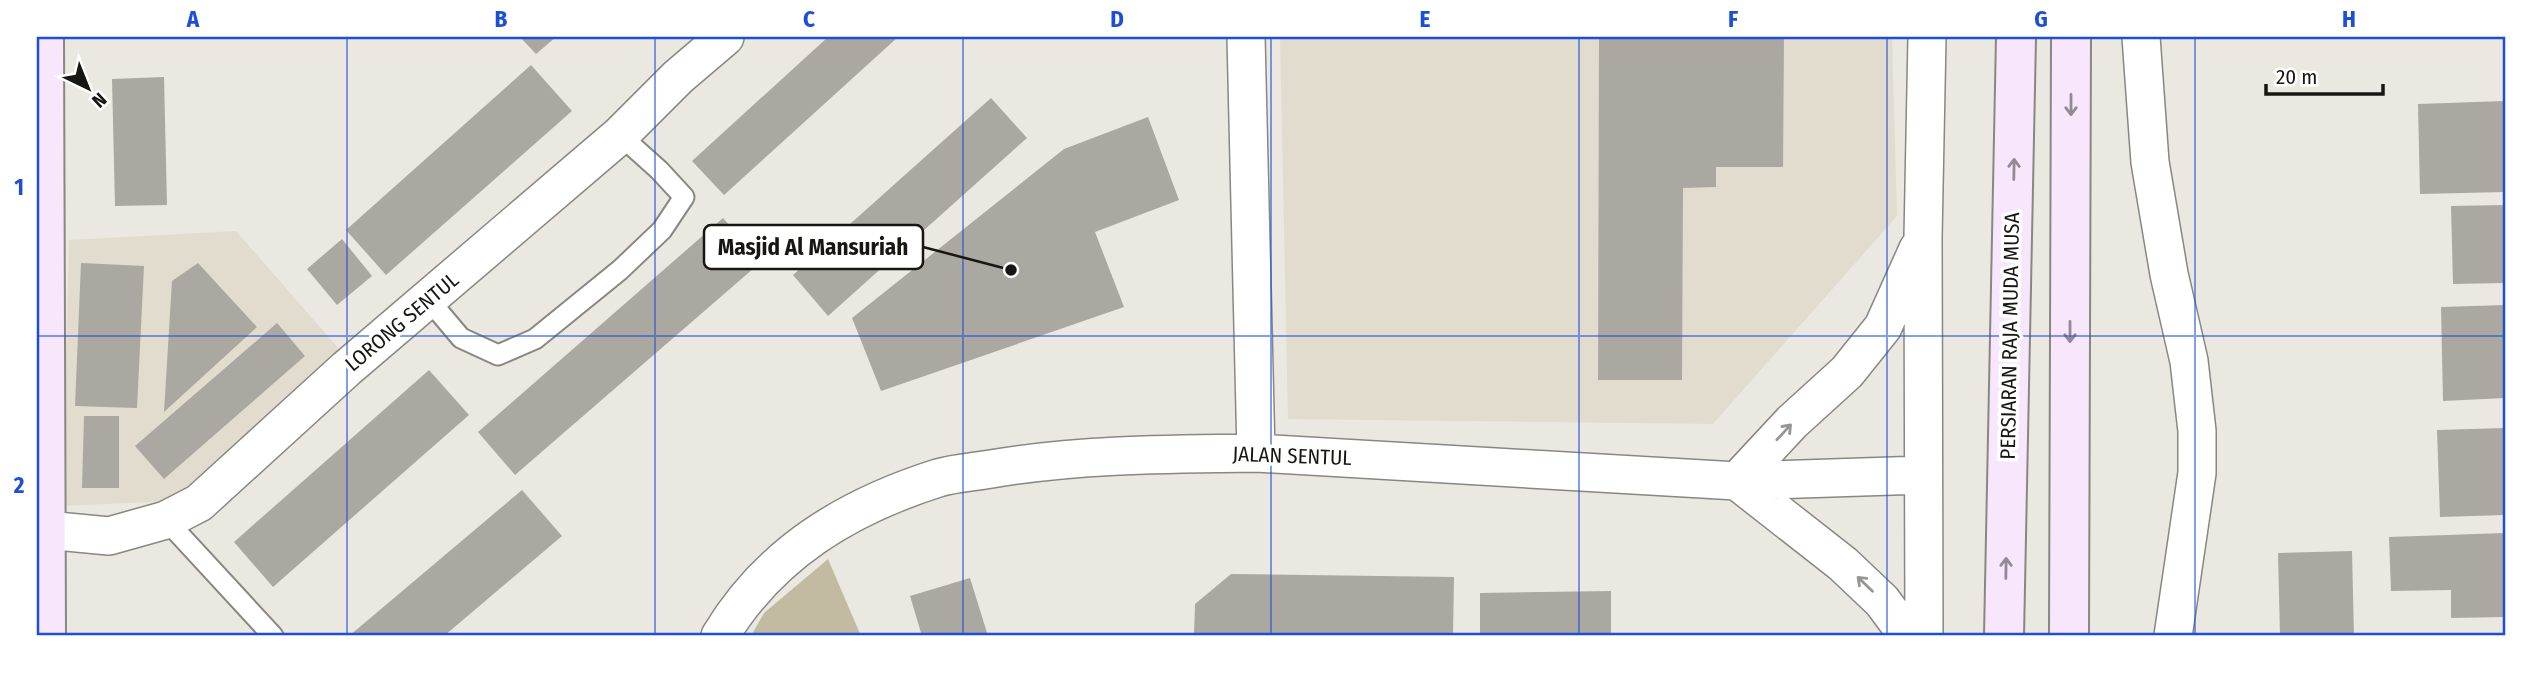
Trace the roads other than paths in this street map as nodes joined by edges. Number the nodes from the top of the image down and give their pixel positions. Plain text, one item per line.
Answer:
1 (44, 37) edge
2 (725, 37) edge
3 (1246, 37) edge
4 (1927, 37) edge
5 (2017, 37) edge
6 (2071, 37) edge
7 (2141, 37) edge
8 (620, 135) junction
9 (1923, 237) junction
10 (429, 300) junction
11 (1256, 453) junction
12 (1923, 475) junction
13 (1737, 481) junction
14 (166, 520) junction
15 (46, 530) junction
16 (46, 636) edge
17 (273, 636) edge
18 (720, 636) edge
19 (1908, 636) edge
20 (1924, 636) edge
21 (2004, 636) edge
22 (2069, 636) edge
23 (2173, 636) edge

1 - 15 main road
2 - 8 street, LORONG SENTUL
3 - 11 street
4 - 9 street
21 -> 5 main road, PERSIARAN RAJA MUDA MUSA
6 -> 22 main road
7 - 23 street
8 - 10 street, LORONG SENTUL
8 - 10 lane
9 - 12 street
13 -> 9 street
10 - 14 street, LORONG SENTUL
11 - 13 street, JALAN SENTUL
11 - 18 street, JALAN SENTUL
12 - 13 street, JALAN SENTUL
12 - 20 street
19 -> 13 street
14 - 15 street, LORONG SENTUL
14 - 17 lane
15 - 16 main road

